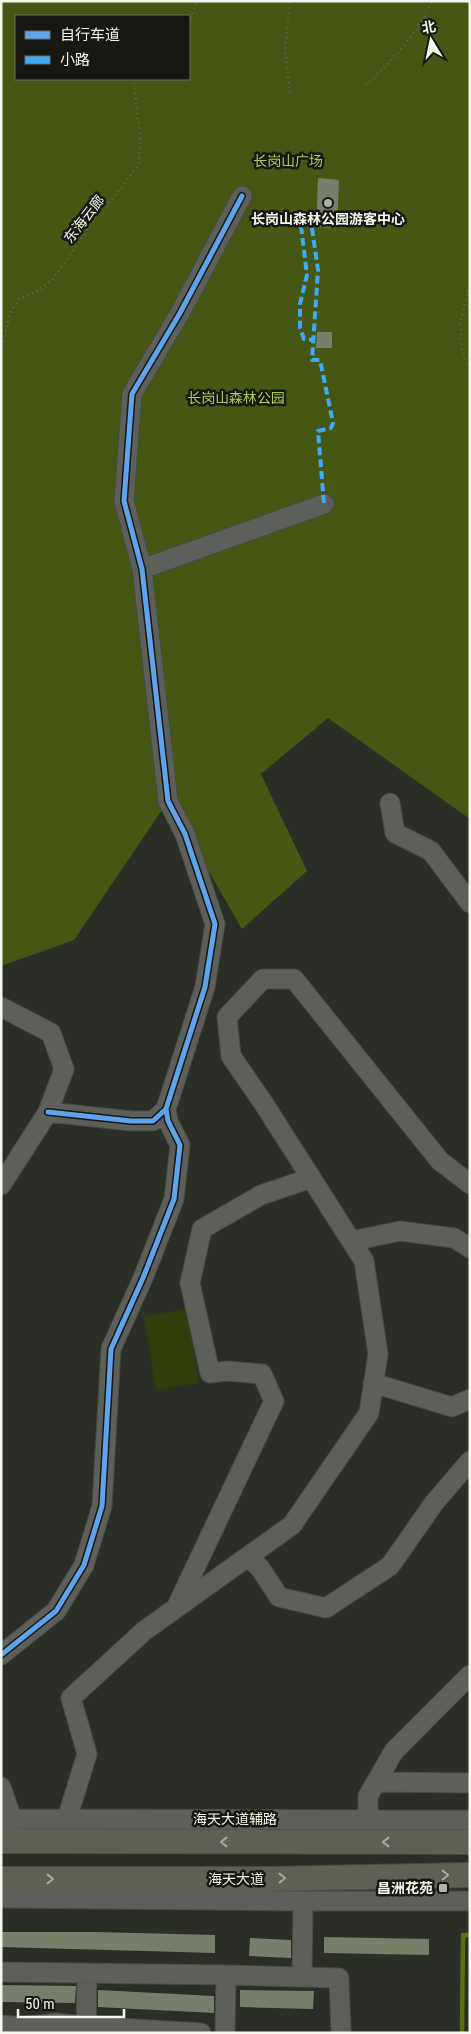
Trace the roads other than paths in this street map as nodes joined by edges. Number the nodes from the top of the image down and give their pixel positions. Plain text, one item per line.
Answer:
1 (242, 196) dead end
2 (324, 504) dead end
3 (142, 569) junction
4 (390, 803) dead end
5 (470, 903) edge
6 (1, 1007) edge
7 (166, 1109) junction
8 (48, 1112) junction
9 (311, 1178) junction
10 (470, 1184) edge
11 (1, 1185) edge
12 (352, 1241) junction
13 (470, 1248) edge
14 (373, 1383) junction
15 (470, 1400) edge
16 (470, 1461) edge
17 (248, 1557) junction
18 (176, 1609) junction
19 (1, 1655) edge
20 (470, 1675) edge
21 (376, 1782) junction
22 (470, 1783) edge
23 (1, 1787) edge
24 (66, 1819) junction
25 (368, 1820) junction
26 (470, 1820) edge
27 (7, 1830) edge
28 (470, 1842) edge
29 (470, 1875) edge
30 (1, 1879) edge
31 (1, 1898) edge
32 (470, 1900) edge
33 (303, 1901) junction
34 (1, 1972) edge
35 (87, 1974) junction
36 (226, 1975) junction
37 (302, 1977) junction
38 (1, 2025) edge
39 (86, 2029) edge
40 (201, 2033) edge
41 (225, 2033) edge
42 (341, 2033) edge

1 - 3 street
2 - 3 street
3 - 7 street
4 - 5 street
6 - 8 street
7 - 8 street
7 - 19 street
8 - 11 street
9 - 10 street
9 - 12 street
9 - 18 street
12 - 13 street
12 - 14 street
14 - 15 street
14 - 17 street
16 - 17 street
17 - 18 street
18 - 24 street
20 - 21 street
21 - 22 street
21 - 25 street
23 - 27 street
24 - 25 street, 海天大道辅路
24 - 27 street, 海天大道辅路
25 - 26 street, 海天大道辅路
28 -> 27 main road
30 -> 29 main road, 海天大道
31 - 33 street
32 - 33 street
33 - 37 street
34 - 35 street
35 - 36 street
35 - 39 street
36 - 37 street
36 - 41 street
37 - 42 street
38 - 39 street
39 - 40 street

